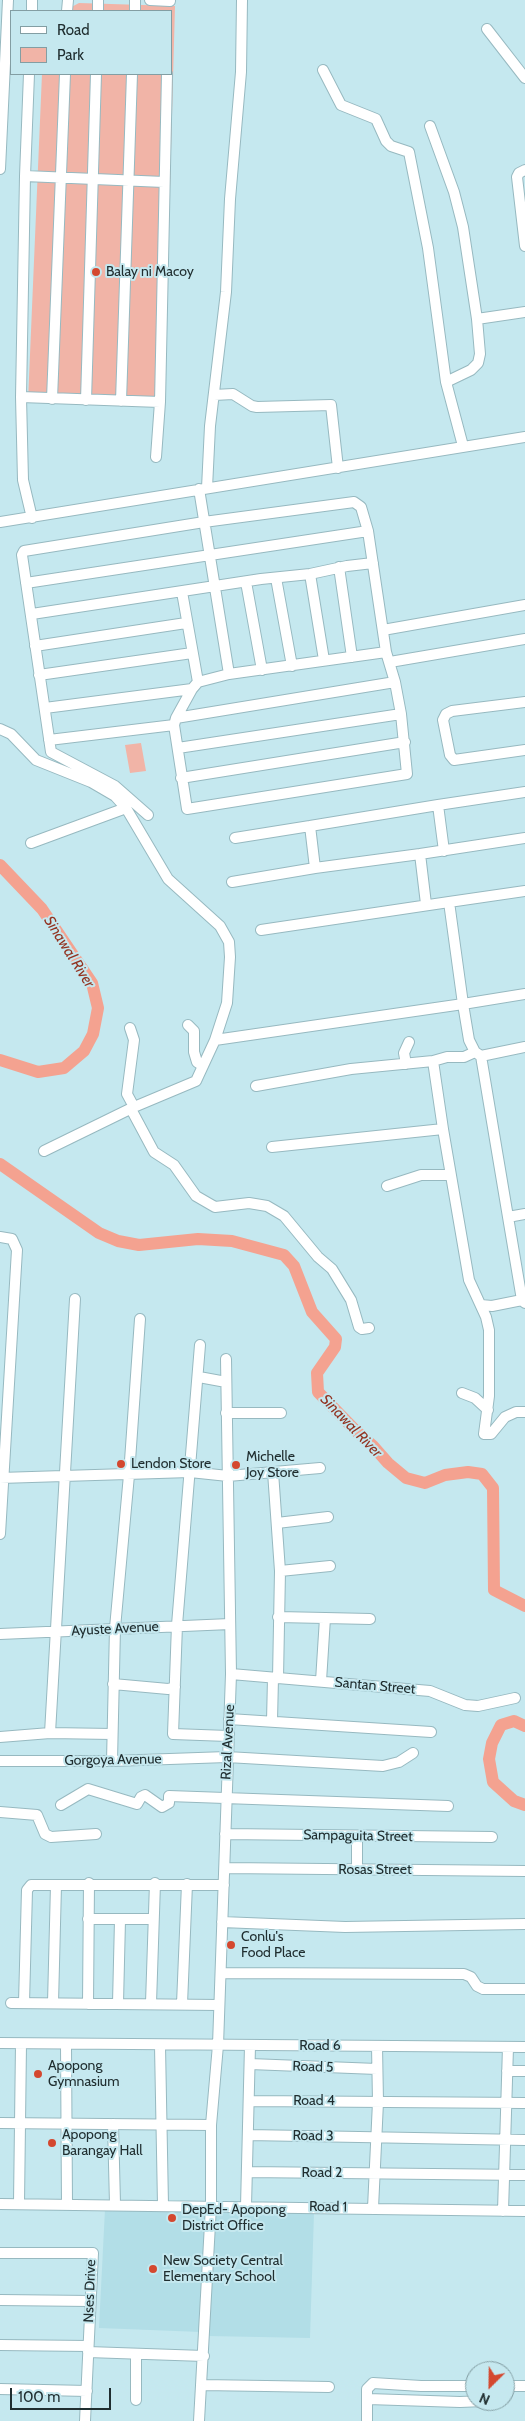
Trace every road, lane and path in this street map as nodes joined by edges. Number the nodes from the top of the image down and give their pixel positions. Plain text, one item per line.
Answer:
1 (8, 0) edge
2 (150, 0) edge
3 (242, 0) edge
4 (170, 4) edge
5 (4, 20) edge
6 (487, 29) dead end
7 (3, 52) edge
8 (323, 70) dead end
9 (29, 75) edge
10 (65, 75) edge
11 (96, 75) edge
12 (132, 75) edge
13 (167, 75) edge
14 (525, 78) edge
15 (2, 86) edge
16 (1, 118) edge
17 (430, 126) dead end
18 (1, 150) edge
19 (0, 169) edge
20 (525, 170) edge
21 (24, 176) junction
22 (62, 179) junction
23 (94, 180) junction
24 (128, 182) junction
25 (164, 182) junction
26 (525, 246) edge
27 (525, 312) edge
28 (477, 319) junction
29 (446, 382) junction
30 (214, 395) junction
31 (21, 398) junction
32 (52, 399) junction
33 (86, 400) junction
34 (121, 401) junction
35 (160, 402) junction
36 (525, 437) edge
37 (463, 446) junction
38 (156, 457) dead end
39 (338, 468) junction
40 (203, 489) junction
41 (32, 518) junction
42 (0, 522) edge
43 (204, 522) junction
44 (368, 530) junction
45 (209, 554) junction
46 (373, 564) junction
47 (339, 567) junction
48 (310, 574) junction
49 (276, 578) junction
50 (246, 582) junction
51 (26, 583) junction
52 (214, 586) junction
53 (182, 592) junction
54 (525, 605) edge
55 (32, 614) junction
56 (186, 623) junction
57 (383, 630) junction
58 (525, 639) edge
59 (34, 646) junction
60 (192, 653) junction
61 (352, 657) junction
62 (388, 657) junction
63 (324, 660) junction
64 (292, 666) junction
65 (262, 670) junction
66 (229, 674) junction
67 (39, 675) junction
68 (395, 682) junction
69 (195, 686) junction
70 (525, 702) edge
71 (45, 708) junction
72 (401, 714) junction
73 (175, 721) junction
74 (0, 729) edge
75 (50, 740) junction
76 (405, 742) junction
77 (178, 748) junction
78 (525, 750) edge
79 (181, 778) junction
80 (525, 792) edge
81 (438, 806) junction
82 (126, 808) junction
83 (148, 815) dead end
84 (310, 826) junction
85 (235, 838) dead end
86 (525, 838) edge
87 (31, 843) dead end
88 (444, 851) junction
89 (420, 854) junction
90 (316, 868) junction
91 (232, 882) dead end
92 (525, 891) edge
93 (448, 902) junction
94 (426, 904) junction
95 (261, 930) dead end
96 (525, 994) edge
97 (462, 1004) junction
98 (188, 1025) dead end
99 (130, 1028) dead end
100 (215, 1040) junction
101 (409, 1042) dead end
102 (525, 1047) edge
103 (478, 1054) junction
104 (433, 1061) junction
105 (406, 1064) junction
106 (203, 1066) junction
107 (256, 1086) dead end
108 (132, 1108) junction
109 (443, 1129) junction
110 (272, 1147) dead end
111 (44, 1151) dead end
112 (450, 1175) junction
113 (387, 1186) dead end
114 (525, 1214) edge
115 (508, 1217) junction
116 (0, 1237) edge
117 (75, 1299) dead end
118 (524, 1301) edge
119 (481, 1306) junction
120 (140, 1319) dead end
121 (369, 1328) dead end
122 (200, 1345) dead end
123 (226, 1360) dead end
124 (199, 1377) junction
125 (226, 1382) junction
126 (462, 1393) dead end
127 (488, 1410) junction
128 (525, 1412) edge
129 (226, 1413) junction
130 (281, 1413) dead end
131 (320, 1468) dead end
132 (190, 1472) junction
133 (273, 1472) junction
134 (65, 1475) junction
135 (129, 1476) junction
136 (228, 1476) junction
137 (2, 1478) edge
138 (328, 1517) dead end
139 (277, 1523) junction
140 (0, 1534) edge
141 (330, 1566) dead end
142 (280, 1571) junction
143 (278, 1617) junction
144 (325, 1618) junction
145 (370, 1618) dead end
146 (230, 1624) junction
147 (177, 1625) junction
148 (115, 1628) junction
149 (55, 1632) junction
150 (0, 1634) edge
151 (231, 1674) junction
152 (276, 1678) junction
153 (321, 1682) junction
154 (113, 1684) junction
155 (175, 1687) junction
156 (516, 1698) dead end
157 (229, 1719) junction
158 (272, 1721) junction
159 (431, 1732) dead end
160 (50, 1734) junction
161 (112, 1734) junction
162 (228, 1736) junction
163 (0, 1737) edge
164 (413, 1753) dead end
165 (227, 1757) junction
166 (0, 1761) edge
167 (112, 1761) junction
168 (225, 1797) junction
169 (61, 1805) dead end
170 (448, 1806) dead end
171 (0, 1812) edge
172 (96, 1834) dead end
173 (225, 1834) junction
174 (357, 1836) junction
175 (492, 1837) dead end
176 (225, 1868) junction
177 (357, 1870) junction
178 (525, 1870) edge
179 (154, 1883) junction
180 (56, 1884) junction
181 (89, 1884) junction
182 (187, 1884) junction
183 (224, 1885) junction
184 (88, 1918) junction
185 (120, 1920) junction
186 (152, 1920) junction
187 (222, 1922) junction
188 (525, 1924) edge
189 (220, 1973) junction
190 (525, 1989) edge
191 (11, 2003) dead end
192 (24, 2003) junction
193 (53, 2003) junction
194 (118, 2003) junction
195 (151, 2003) junction
196 (88, 2004) junction
197 (182, 2004) junction
198 (219, 2005) junction
199 (0, 2043) edge
200 (21, 2044) junction
201 (66, 2045) junction
202 (218, 2045) junction
203 (160, 2046) junction
204 (250, 2046) junction
205 (377, 2046) junction
206 (508, 2047) junction
207 (525, 2047) edge
208 (250, 2064) junction
209 (377, 2069) junction
210 (507, 2071) junction
211 (525, 2072) edge
212 (249, 2101) junction
213 (378, 2102) junction
214 (505, 2103) junction
215 (525, 2104) edge
216 (19, 2122) junction
217 (0, 2123) edge
218 (67, 2124) junction
219 (113, 2124) junction
220 (162, 2124) junction
221 (211, 2125) junction
222 (248, 2135) junction
223 (377, 2137) junction
224 (504, 2140) junction
225 (525, 2140) edge
226 (247, 2172) junction
227 (376, 2173) junction
228 (504, 2174) junction
229 (525, 2175) edge
230 (19, 2203) junction
231 (0, 2204) edge
232 (115, 2204) junction
233 (67, 2205) junction
234 (163, 2205) junction
235 (211, 2206) junction
236 (246, 2206) junction
237 (373, 2208) junction
238 (503, 2211) junction
239 (525, 2211) edge
240 (0, 2253) edge
241 (0, 2300) edge
242 (90, 2301) junction
243 (0, 2345) edge
244 (88, 2349) junction
245 (136, 2354) junction
246 (204, 2356) junction
247 (202, 2385) junction
248 (465, 2386) edge
249 (329, 2387) dead end
250 (0, 2389) edge
251 (86, 2391) junction
252 (368, 2399) junction
253 (136, 2400) dead end
254 (465, 2402) edge
255 (85, 2421) edge
256 (200, 2421) edge
257 (367, 2421) edge

1 - 5 street
2 - 4 street
3 - 30 street
5 - 7 street
6 - 14 street
7 - 15 street
8 - 29 street
9 - 21 street
10 - 22 street
11 - 23 street
12 - 24 street
13 - 25 street
15 - 16 street
16 - 18 street
17 - 28 street
18 - 19 street
20 - 26 street
21 - 22 street
21 - 31 street
22 - 23 street
22 - 32 street
23 - 24 street
23 - 33 street
24 - 25 street
24 - 34 street
25 - 35 street
27 - 28 street
28 - 29 street
29 - 37 street
30 - 39 street
30 - 40 street
31 - 32 street
31 - 41 street
32 - 33 street
33 - 34 street
34 - 35 street
35 - 38 street
36 - 37 street
37 - 39 street
39 - 40 street
40 - 41 street
40 - 43 street
41 - 42 street
43 - 44 street
43 - 45 street
43 - 51 street
44 - 45 street
44 - 46 street
45 - 51 street
45 - 52 street
46 - 47 street
46 - 57 street
47 - 48 street
47 - 61 street
48 - 49 street
48 - 63 street
49 - 50 street
49 - 64 street
50 - 52 street
50 - 65 street
51 - 55 street
52 - 53 street
52 - 66 street
53 - 55 street
53 - 56 street
54 - 57 street
55 - 59 street
56 - 59 street
56 - 60 street
57 - 62 street
58 - 62 street
59 - 67 street
60 - 67 street
60 - 69 street
61 - 62 street
61 - 63 street
62 - 68 street
63 - 64 street
64 - 65 street
65 - 66 street
66 - 69 street
67 - 71 street
68 - 72 street
68 - 73 street
69 - 71 street
69 - 73 street
70 - 78 street
71 - 75 street
72 - 76 street
72 - 77 street
73 - 75 street
73 - 77 street
74 - 82 street
75 - 83 street
76 - 79 street
76 - 79 street
77 - 79 street
80 - 81 street
81 - 84 street
81 - 88 street
82 - 87 street
82 - 100 street
84 - 85 street
84 - 90 street
86 - 88 street
88 - 89 street
89 - 90 street
89 - 94 street
90 - 91 street
92 - 93 street
93 - 94 street
93 - 97 street
94 - 95 street
96 - 97 street
97 - 100 street
97 - 103 street
98 - 106 street
99 - 108 street
100 - 106 street
101 - 105 street
102 - 103 street
103 - 104 street
103 - 115 street
104 - 105 street
104 - 109 street
105 - 107 street
106 - 108 street
108 - 111 street
108 - 121 street
109 - 110 street
109 - 112 street
112 - 113 street
112 - 119 street
114 - 115 street
115 - 118 street
116 - 137 street
117 - 134 street
118 - 119 street
119 - 127 street
120 - 135 street
122 - 124 street
123 - 125 street, Rizal Avenue
124 - 125 street
124 - 132 street
125 - 129 street, Rizal Avenue
126 - 127 street
127 - 128 street
129 - 130 street
129 - 136 street, Rizal Avenue
131 - 133 street
132 - 135 street
132 - 136 street
132 - 147 street
133 - 136 street
133 - 139 street
134 - 135 street
134 - 137 street
134 - 149 street
135 - 148 street
136 - 146 street, Rizal Avenue
137 - 140 street
138 - 139 street
139 - 142 street
141 - 142 street
142 - 143 street
143 - 144 street
143 - 152 street
144 - 145 street
144 - 153 street
146 - 147 street, Ayuste Avenue
146 - 151 street, Rizal Avenue
147 - 148 street, Ayuste Avenue
147 - 155 street
148 - 149 street, Ayuste Avenue
148 - 154 street
149 - 150 street, Ayuste Avenue
149 - 160 street
151 - 152 street, Santan Street
151 - 157 street, Rizal Avenue
152 - 153 street, Santan Street
152 - 158 street
153 - 156 street, Santan Street
154 - 155 street
154 - 161 street
155 - 162 street
157 - 158 street
157 - 162 street, Rizal Avenue
158 - 159 street
160 - 161 street
160 - 163 street
161 - 167 street
162 - 165 street, Rizal Avenue
164 - 165 street, Gorgoya Avenue
165 - 167 street, Gorgoya Avenue
165 - 168 street, Rizal Avenue
166 - 167 street, Gorgoya Avenue
168 - 169 street
168 - 170 street
168 - 173 street, Rizal Avenue
171 - 172 street
173 - 174 street, Sampaguita Street
173 - 176 street, Rizal Avenue
174 - 175 street, Sampaguita Street
174 - 177 street
176 - 177 street, Rosas Street
176 - 183 street, Rizal Avenue
177 - 178 street, Rosas Street
179 - 181 street
179 - 182 street
179 - 186 street
180 - 181 street
180 - 192 street
180 - 193 street
181 - 184 street
182 - 183 street
182 - 197 street
183 - 187 street, Rizal Avenue
184 - 185 street
184 - 196 street
185 - 186 street
185 - 194 street
186 - 195 street
187 - 188 street
187 - 189 street, Rizal Avenue
189 - 190 street
189 - 198 street, Rizal Avenue
191 - 192 street
192 - 193 street
193 - 196 street
194 - 195 street
194 - 196 street
195 - 197 street
197 - 198 street
198 - 202 street, Rizal Avenue
199 - 200 street, Road 6
200 - 201 street, Road 6
200 - 216 street
201 - 203 street, Road 6
201 - 218 street
202 - 203 street, Road 6
202 - 204 street, Road 6
202 - 221 street, Rizal Avenue
203 - 220 street
204 - 205 street, Road 6
204 - 208 street
205 - 206 street, Road 6
205 - 209 street
206 - 207 street, Road 6
206 - 210 street
208 - 209 street, Road 5
208 - 212 street
209 - 213 street
210 - 211 street
210 - 214 street
212 - 213 street, Road 4
212 - 222 street
213 - 214 street, Road 4
213 - 223 street
214 - 215 street, Road 4
214 - 224 street
216 - 217 street
216 - 218 street
216 - 230 street
218 - 219 street
218 - 233 street
219 - 220 street
219 - 232 street
220 - 221 street
220 - 234 street
221 - 235 street, Rizal Avenue
222 - 223 street, Road 3
222 - 226 street
223 - 224 street, Road 3
223 - 227 street
224 - 225 street, Road 3
224 - 228 street
226 - 227 street, Road 2
226 - 236 street
227 - 228 street, Road 2
227 - 237 street
228 - 229 street, Road 2
228 - 238 street
230 - 231 street, Road 1
230 - 233 street, Road 1
232 - 233 street, Road 1
232 - 234 street, Road 1
234 - 235 street, Road 1
235 - 236 street, Road 1
235 - 246 street, Rizal Avenue
236 - 237 street, Road 1
237 - 238 street, Road 1
238 - 239 street, Road 1
240 - 242 street, Nses Drive
241 - 242 street
242 - 244 street, Nses Drive
243 - 244 street
244 - 245 street
244 - 251 street, Nses Drive
245 - 246 street
245 - 253 street
246 - 247 street, Rizal Avenue
247 - 249 street
247 - 256 street, Rizal Avenue
248 - 252 street
250 - 251 street
251 - 255 street, Nses Drive
252 - 254 street
252 - 257 street

